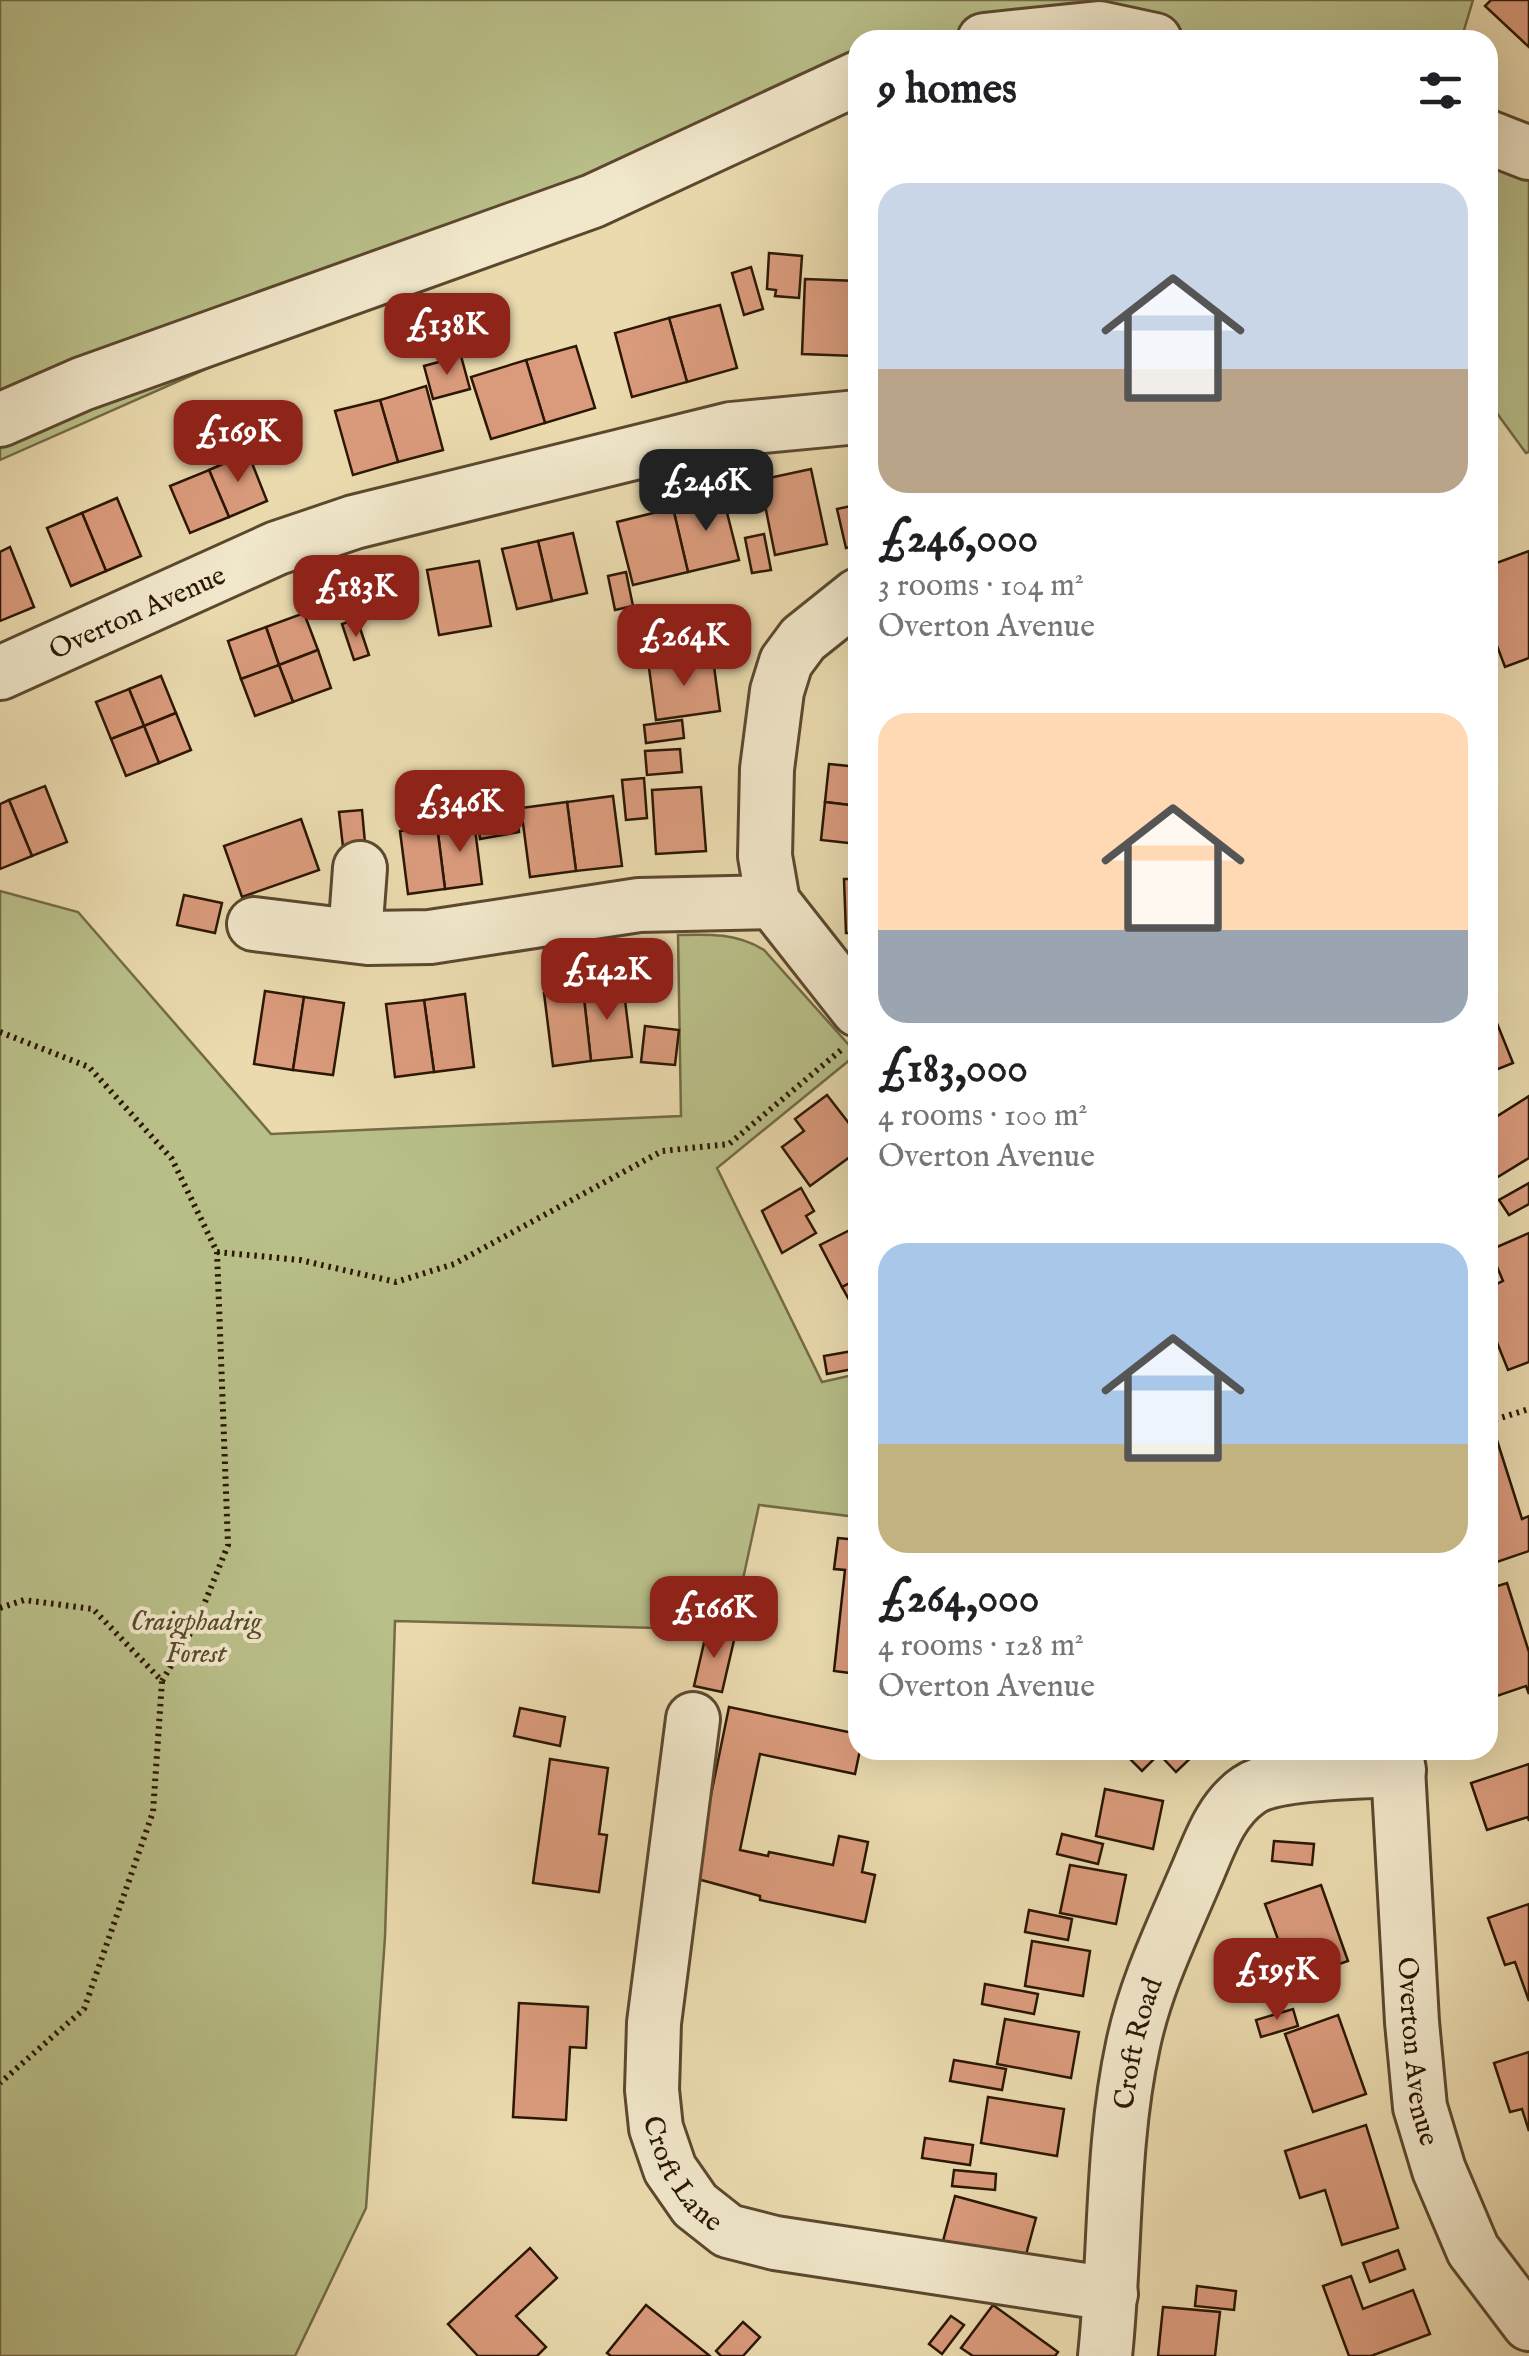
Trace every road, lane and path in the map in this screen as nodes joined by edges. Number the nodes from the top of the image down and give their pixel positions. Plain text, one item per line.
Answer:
1 (1080, 30) edge
2 (1108, 30) edge
3 (848, 83) edge
4 (1498, 141) edge
5 (1529, 154) edge
6 (848, 419) edge
7 (0, 420) edge
8 (848, 604) edge
9 (0, 674) edge
10 (360, 868) dead end
11 (774, 902) junction
12 (254, 924) dead end
13 (355, 936) junction
14 (848, 1027) edge
15 (0, 1032) edge
16 (848, 1032) edge
17 (217, 1252) junction
18 (1529, 1409) edge
19 (1498, 1419) edge
20 (0, 1608) edge
21 (162, 1682) junction
22 (693, 1719) dead end
23 (1398, 1760) edge
24 (0, 2083) edge
25 (1111, 2294) junction
26 (1529, 2324) edge
27 (1104, 2356) edge

1 - 2 street
3 - 7 street
4 - 5 street
6 - 9 street, Overton Avenue
8 - 11 street
10 - 13 street
11 - 13 street
11 - 14 street
12 - 13 street
15 - 17 path
16 - 17 path
17 - 21 path
18 - 19 path
20 - 21 path
21 - 24 path
22 - 25 street, Croft Lane
23 - 25 street, Croft Road
23 - 26 street, Overton Avenue
25 - 27 street, Croft Road

